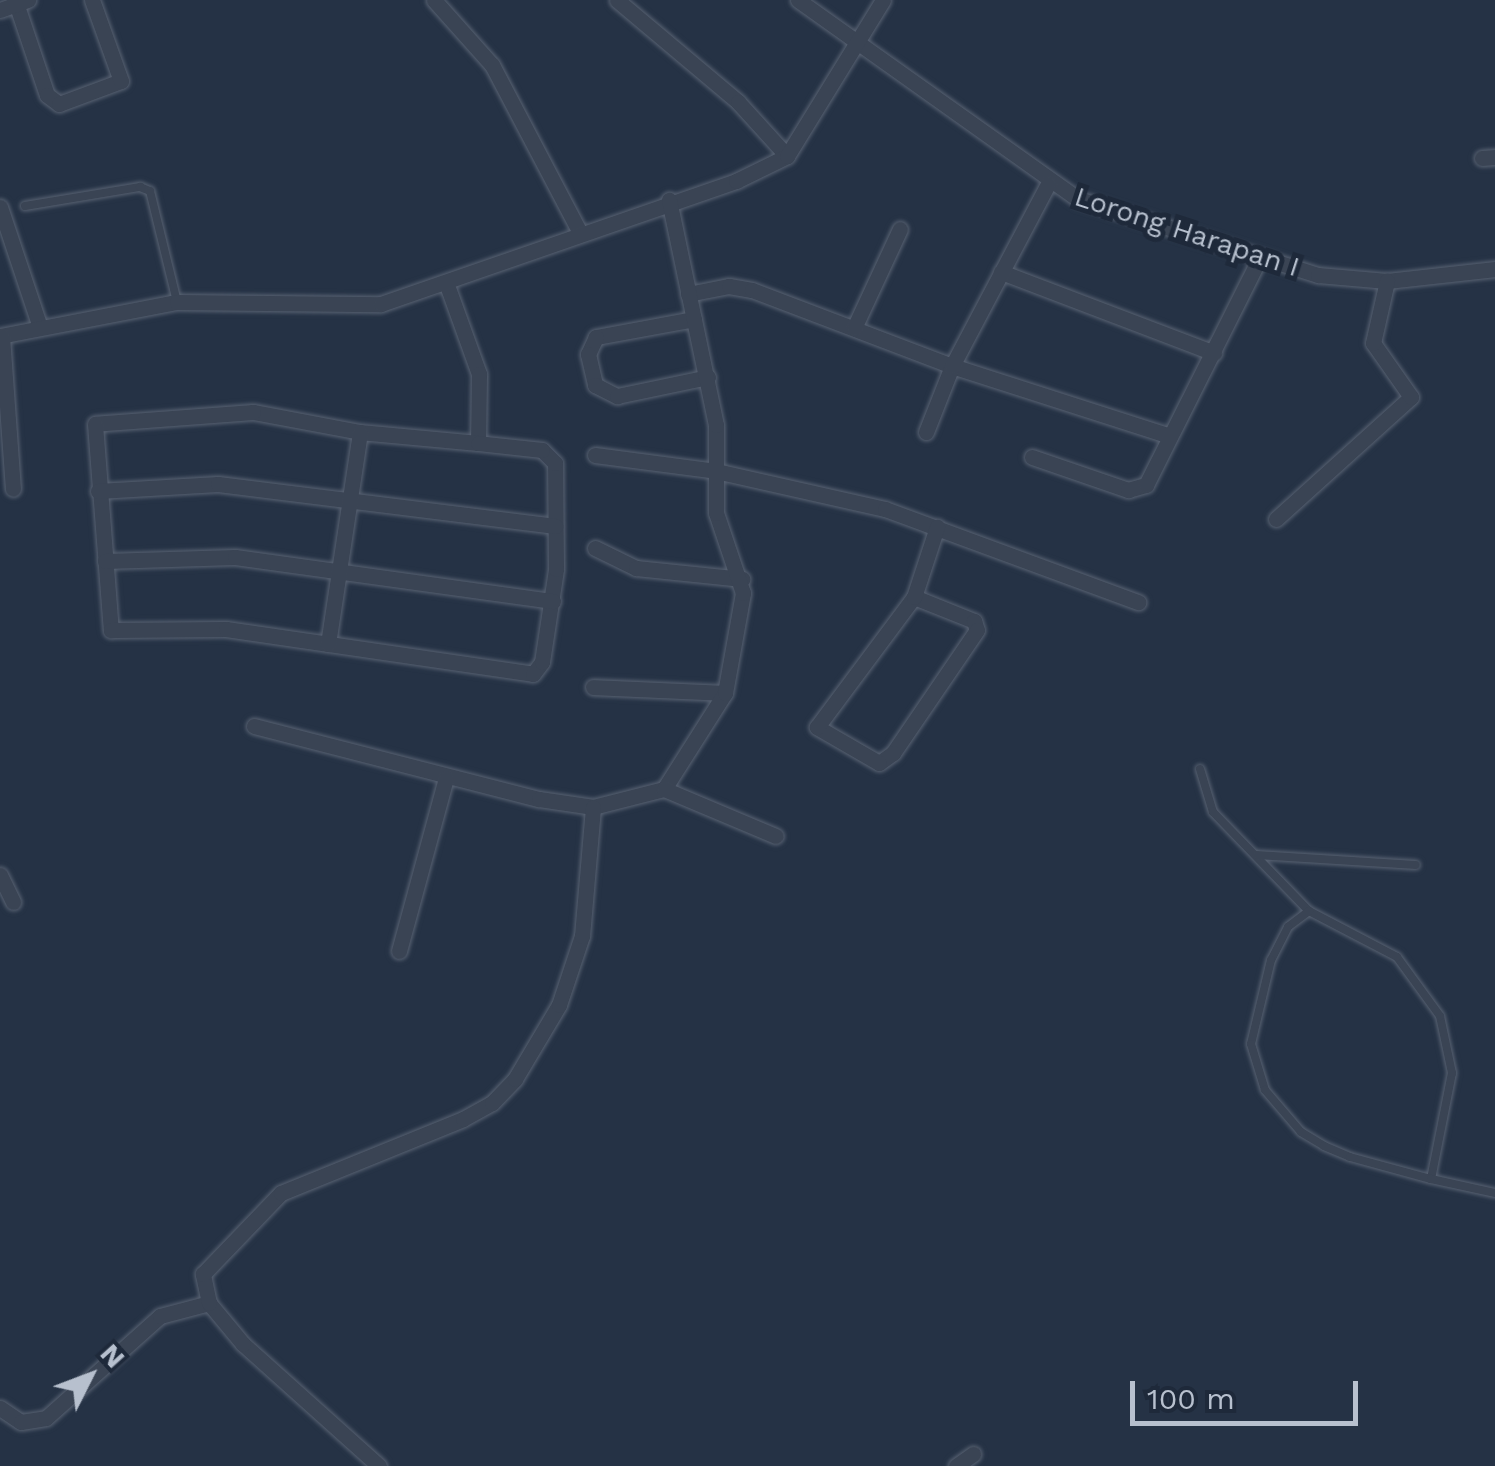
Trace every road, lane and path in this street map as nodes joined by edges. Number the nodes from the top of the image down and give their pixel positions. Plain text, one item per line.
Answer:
1 (92, 0) edge
2 (434, 0) edge
3 (617, 0) edge
4 (798, 0) edge
5 (883, 0) edge
6 (20, 1) edge
7 (0, 10) edge
8 (854, 43) junction
9 (787, 156) junction
10 (1048, 184) junction
11 (668, 200) junction
12 (0, 206) edge
13 (25, 206) dead end
14 (900, 229) dead end
15 (579, 231) junction
16 (1259, 259) junction
17 (1495, 269) edge
18 (1001, 272) junction
19 (1387, 282) junction
20 (447, 285) junction
21 (688, 294) junction
22 (176, 302) junction
23 (694, 319) junction
24 (40, 327) junction
25 (854, 328) junction
26 (1, 336) edge
27 (1214, 352) junction
28 (952, 366) junction
29 (708, 377) junction
30 (360, 432) junction
31 (926, 432) dead end
32 (1170, 436) junction
33 (478, 443) junction
34 (595, 455) dead end
35 (1032, 457) dead end
36 (716, 471) junction
37 (13, 489) dead end
38 (98, 491) junction
39 (350, 503) junction
40 (1276, 519) dead end
41 (555, 526) junction
42 (936, 527) junction
43 (595, 548) dead end
44 (105, 561) junction
45 (338, 576) junction
46 (742, 579) junction
47 (914, 597) junction
48 (553, 602) junction
49 (1138, 602) dead end
50 (328, 644) junction
51 (593, 686) dead end
52 (724, 693) junction
53 (254, 726) dead end
54 (1200, 768) dead end
55 (446, 778) junction
56 (664, 789) junction
57 (593, 807) junction
58 (776, 836) dead end
59 (1257, 855) junction
60 (1416, 865) dead end
61 (0, 876) edge
62 (14, 902) dead end
63 (1309, 912) junction
64 (398, 951) dead end
65 (1431, 1179) junction
66 (1495, 1192) edge
67 (209, 1303) junction
68 (0, 1408) edge
69 (973, 1454) dead end
70 (378, 1466) edge
71 (956, 1466) edge

1 - 6 street
2 - 15 street
3 - 9 street
4 - 8 street, Lorong Harapan I
5 - 8 street
6 - 7 street
8 - 9 street
8 - 10 street, Lorong Harapan I
9 - 11 street
10 - 16 street, Lorong Harapan I
10 - 18 street
11 - 15 street
11 - 21 street
12 - 24 street
13 - 22 lane
14 - 25 street
15 - 20 street
16 - 19 street, Lorong Harapan I
16 - 27 street
17 - 19 street, Lorong Harapan I
18 - 27 street
18 - 28 street
19 - 40 street
20 - 22 street
20 - 33 street
21 - 23 street
21 - 25 street
22 - 24 street
23 - 29 street
23 - 29 street
24 - 26 street
25 - 28 street
26 - 37 street
27 - 32 street
28 - 31 street
28 - 32 street
29 - 36 street
30 - 33 street
30 - 38 street
30 - 39 street
32 - 35 street
33 - 41 street
34 - 36 street
36 - 42 street
36 - 46 street
38 - 39 street
38 - 44 street
39 - 41 street
39 - 45 street
41 - 48 street
42 - 47 street
42 - 49 street
43 - 46 street
44 - 45 street
44 - 50 street
45 - 48 street
45 - 50 street
46 - 52 street
47 - 47 street
48 - 50 street
51 - 52 street
52 - 56 street
53 - 55 street
54 - 59 lane
55 - 57 street
55 - 64 street
56 - 57 street
56 - 58 street
57 - 67 street
59 - 60 lane
59 - 63 lane
61 - 62 street
63 - 65 lane
63 - 65 lane
65 - 66 lane
67 - 68 street
67 - 70 street
69 - 71 street

